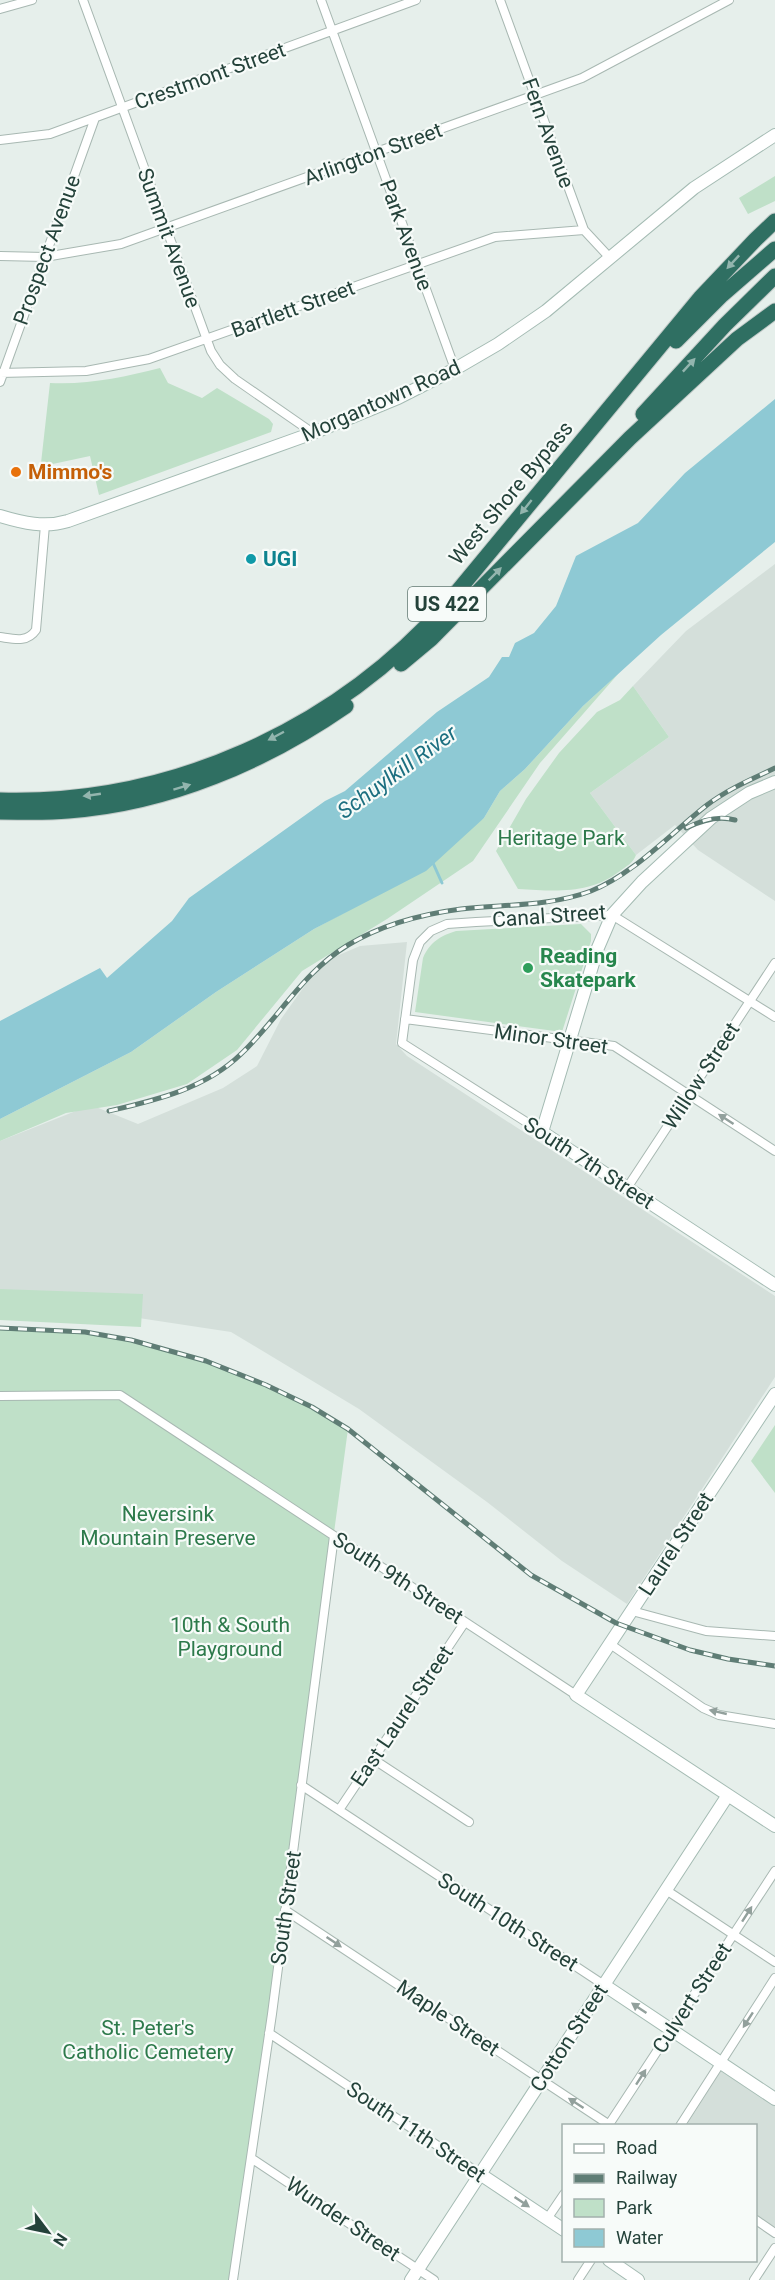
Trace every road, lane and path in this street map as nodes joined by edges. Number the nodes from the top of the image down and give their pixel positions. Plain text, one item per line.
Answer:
1 (32, 0) edge
2 (83, 0) edge
3 (321, 0) edge
4 (416, 0) edge
5 (500, 0) edge
6 (729, 0) edge
7 (0, 9) edge
8 (332, 31) junction
9 (534, 95) junction
10 (122, 108) junction
11 (95, 118) junction
12 (775, 135) edge
13 (0, 140) edge
14 (376, 152) junction
15 (775, 221) edge
16 (165, 228) junction
17 (584, 230) junction
18 (775, 249) edge
19 (0, 256) edge
20 (45, 257) junction
21 (610, 258) junction
22 (417, 264) junction
23 (775, 276) edge
24 (775, 311) edge
25 (206, 340) junction
26 (455, 369) junction
27 (2, 372) edge
28 (0, 382) edge
29 (313, 433) junction
30 (552, 477) junction
31 (566, 502) junction
32 (0, 516) edge
33 (45, 525) junction
34 (0, 637) edge
35 (775, 782) edge
36 (0, 800) edge
37 (0, 812) edge
38 (612, 915) junction
39 (775, 963) edge
40 (750, 1001) junction
41 (775, 1017) edge
42 (405, 1019) junction
43 (570, 1040) junction
44 (402, 1042) joint
45 (689, 1095) junction
46 (542, 1132) junction
47 (775, 1151) edge
48 (627, 1188) junction
49 (775, 1285) edge
50 (0, 1396) edge
51 (773, 1400) edge
52 (334, 1536) junction
53 (632, 1611) junction
54 (465, 1622) junction
55 (775, 1636) edge
56 (610, 1644) junction
57 (576, 1695) junction
58 (775, 1724) edge
59 (373, 1759) junction
60 (301, 1785) junction
61 (728, 1795) junction
62 (339, 1810) junction
63 (469, 1822) dead end
64 (775, 1826) edge
65 (775, 1871) edge
66 (666, 1890) junction
67 (285, 1910) junction
68 (734, 1935) junction
69 (775, 1962) edge
70 (775, 1978) edge
71 (604, 1985) junction
72 (671, 2030) junction
73 (268, 2033) junction
74 (720, 2063) junction
75 (542, 2080) junction
76 (775, 2099) edge
77 (608, 2124) edge
78 (611, 2124) edge
79 (681, 2124) edge
80 (251, 2158) junction
81 (480, 2175) junction
82 (562, 2197) edge
83 (547, 2219) junction
84 (757, 2221) edge
85 (562, 2229) edge
86 (775, 2233) edge
87 (775, 2248) edge
88 (590, 2262) edge
89 (612, 2262) edge
90 (418, 2269) junction
91 (232, 2280) edge
92 (411, 2280) edge
93 (434, 2280) edge
94 (578, 2280) edge
95 (638, 2280) edge
96 (754, 2280) edge

1 - 7 street
2 - 10 street, Summit Avenue
3 - 8 street, Park Avenue
4 - 8 street, Crestmont Street
5 - 9 street, Fern Avenue
6 - 9 street, Arlington Street
8 - 10 street, Crestmont Street
8 - 14 street, Park Avenue
9 - 14 street, Arlington Street
9 - 17 street, Fern Avenue
10 - 11 street, Crestmont Street
10 - 16 street, Summit Avenue
11 - 13 street, Crestmont Street
11 - 20 street, Prospect Avenue
12 - 21 street, Morgantown Road
14 - 16 street, Arlington Street
14 - 22 street, Park Avenue
15 -> 30 highway, West Shore Bypass / US 422
16 - 20 street, Arlington Street
16 - 25 street, Summit Avenue
17 - 21 street, Fern Avenue
17 - 22 street, Bartlett Street
18 - 30 highway
19 - 20 street, Arlington Street
20 - 27 street, Prospect Avenue
21 - 26 street, Morgantown Road
22 - 25 street, Bartlett Street
22 - 26 street, Park Avenue
31 -> 23 highway
24 - 31 highway, West Shore Bypass / US 422
25 - 27 street, Bartlett Street
25 - 29 street, Summit Avenue
26 - 29 street, Morgantown Road
27 - 28 street, Prospect Avenue
29 - 33 street, Morgantown Road
30 -> 36 highway, West Shore Bypass / US 422
37 -> 31 highway, West Shore Bypass / US 422
32 - 33 street, Morgantown Road
33 - 34 street
35 - 38 street, Canal Street
38 - 40 street
38 - 42 street, Canal Street
38 - 43 street
39 - 40 street, Willow Street
40 - 41 street
40 - 45 street, Willow Street
42 - 43 street, Minor Street
42 - 44 street, Canal Street
43 - 45 street, Minor Street
43 - 46 street
44 - 46 street, South 7th Street
47 -> 45 street, Minor Street
45 - 48 street, Willow Street
46 - 48 street, South 7th Street
48 - 49 street, South 7th Street
50 - 52 street, South 9th Street
51 - 53 street, Laurel Street
52 - 54 street, South 9th Street
52 - 60 street, South Street
53 - 55 street
53 - 56 street, Laurel Street
54 - 57 street, South 9th Street
54 - 59 street, East Laurel Street
56 - 57 street, Laurel Street
58 -> 56 street
57 - 61 street, South 9th Street
59 - 62 street, East Laurel Street
59 - 63 street
60 - 62 street, South 10th Street
60 - 67 street, South Street
61 - 64 street, South 9th Street
61 - 66 street, Cotton Street
62 - 71 street, South 10th Street
68 -> 65 street, Culvert Street
66 - 68 street
66 - 71 street, Cotton Street
67 - 73 street, South Street
67 -> 75 street, Maple Street
68 - 69 street
68 - 72 street, Culvert Street
70 -> 74 street
72 -> 71 street, South 10th Street
71 - 75 street, Cotton Street
72 - 74 street, South 10th Street
78 -> 72 street, Culvert Street
73 - 80 street, South Street
73 - 81 street, South 11th Street
74 - 76 street, South 10th Street
74 - 79 street
77 -> 75 street, Maple Street
75 - 81 street, Cotton Street
80 - 90 street, Wunder Street
80 - 91 street, South Street
81 -> 83 street, South 11th Street
81 - 90 street, Cotton Street
82 - 83 street
83 - 85 street, South 11th Street
84 - 86 street
87 - 96 street
88 - 94 street
89 - 95 street
90 - 92 street, Cotton Street
90 - 93 street, Wunder Street

